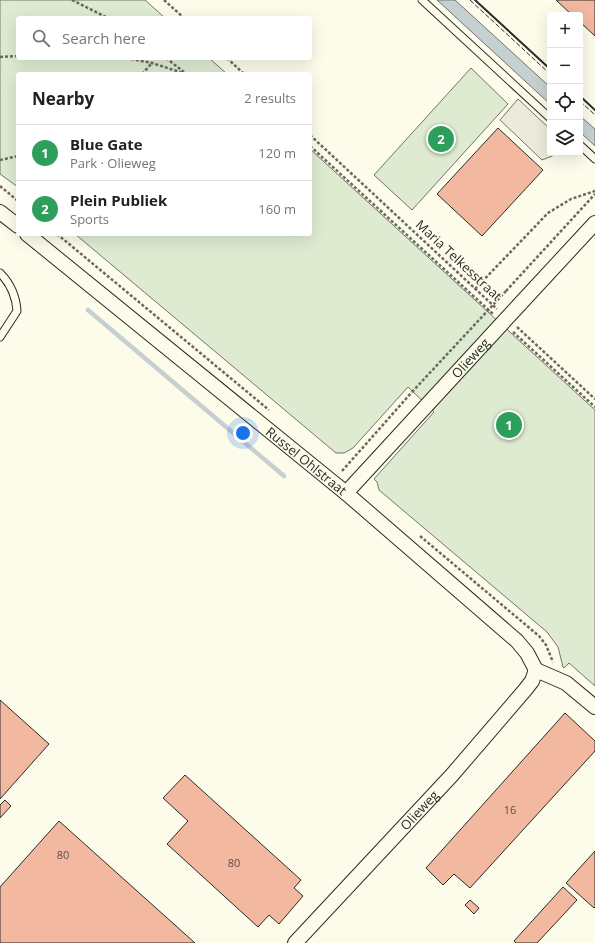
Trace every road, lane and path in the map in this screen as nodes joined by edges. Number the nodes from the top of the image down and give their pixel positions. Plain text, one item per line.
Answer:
1 (72, 0) edge
2 (164, 0) edge
3 (422, 0) edge
4 (104, 16) edge
5 (182, 16) edge
6 (16, 56) edge
7 (0, 57) edge
8 (136, 60) edge
9 (168, 60) edge
10 (229, 60) edge
11 (152, 63) junction
12 (144, 72) edge
13 (180, 72) edge
14 (184, 72) edge
15 (242, 72) edge
16 (547, 115) edge
17 (312, 137) edge
18 (312, 148) edge
19 (583, 148) edge
20 (16, 156) edge
21 (595, 159) edge
22 (0, 160) edge
23 (0, 186) edge
24 (595, 193) edge
25 (16, 199) edge
26 (0, 212) edge
27 (595, 223) edge
28 (16, 224) edge
29 (29, 236) edge
30 (59, 236) edge
31 (0, 273) edge
32 (475, 289) junction
33 (498, 310) dead end
34 (496, 317) dead end
35 (515, 326) dead end
36 (508, 327) dead end
37 (0, 337) edge
38 (595, 398) edge
39 (595, 407) edge
40 (272, 412) dead end
41 (337, 466) dead end
42 (346, 493) junction
43 (536, 670) junction
44 (595, 707) edge
45 (295, 943) edge

1 - 4 path
2 - 5 path
3 - 16 lane
6 - 7 path
8 - 11 path
9 - 14 path
10 - 15 path
11 - 12 path
11 - 13 path
17 - 32 path, Maria Telkesstraat
18 - 34 path, Maria Telkesstraat
19 - 21 lane
20 - 22 path
23 - 25 path
24 - 32 path
24 - 41 path, bridge
26 - 28 street
27 - 42 street, Olieweg, bridge
29 - 42 street, Russel Ohlstraat
30 - 40 path
31 - 37 lane
32 - 33 path, Maria Telkesstraat
35 - 38 path
36 - 39 path
42 - 43 street, Russel Ohlstraat
43 - 44 street
43 - 45 street, Olieweg

